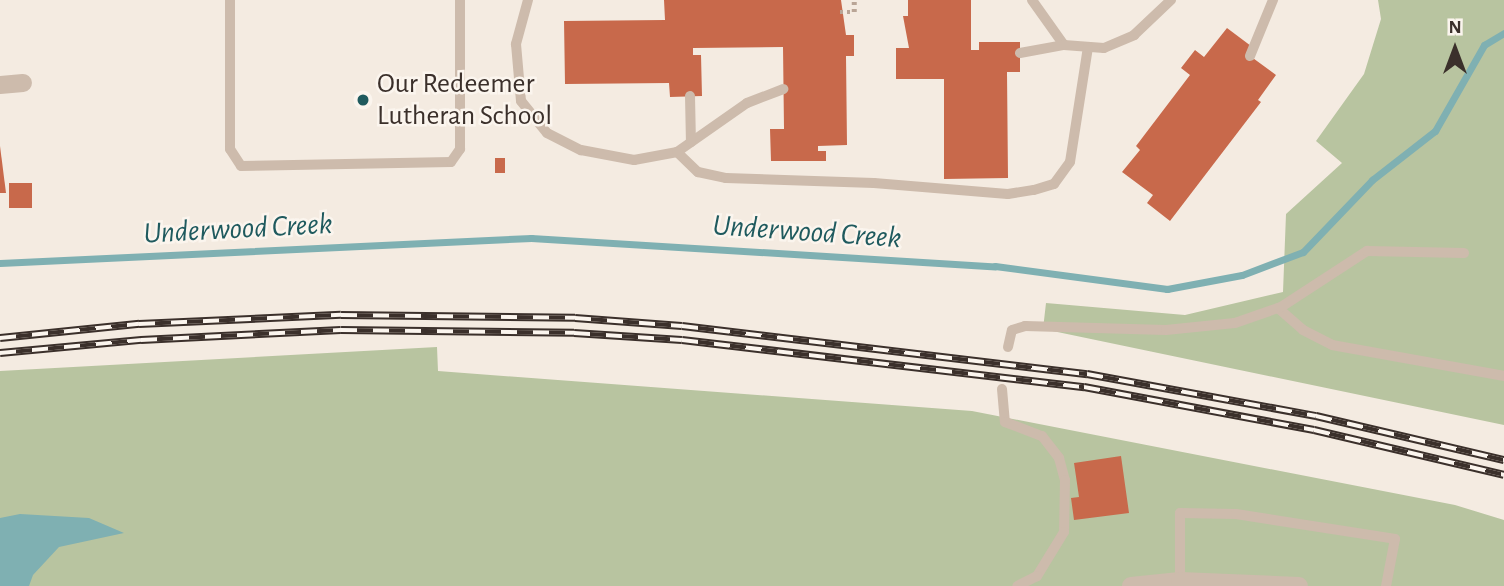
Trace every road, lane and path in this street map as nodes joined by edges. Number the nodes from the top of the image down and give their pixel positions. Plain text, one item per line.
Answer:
1 (230, 0) edge
2 (460, 0) edge
3 (528, 0) edge
4 (854, 0) edge
5 (1032, 0) edge
6 (1171, 0) edge
7 (1273, 0) edge
8 (840, 12) dead end
9 (1064, 45) junction
10 (1088, 47) junction
11 (1020, 53) dead end
12 (1251, 56) dead end
13 (23, 83) dead end
14 (0, 85) edge
15 (783, 89) dead end
16 (690, 96) dead end
17 (691, 142) junction
18 (677, 152) junction
19 (1464, 253) dead end
20 (1278, 308) junction
21 (1008, 347) dead end
22 (1504, 376) edge
23 (1002, 389) dead end
24 (1180, 581) junction
25 (1017, 586) edge
26 (1132, 586) edge
27 (1299, 586) edge
28 (1386, 586) edge

1 - 2 lane
3 - 18 lane
4 - 8 path
5 - 9 lane
6 - 10 lane
7 - 12 lane
9 - 10 lane
9 - 11 lane
10 - 18 lane
13 - 14 street
15 - 17 lane
16 - 17 lane
17 - 18 lane
19 - 20 lane
20 - 21 lane
20 - 22 lane
23 - 25 lane
24 - 26 street
24 - 27 street
24 - 28 lane

